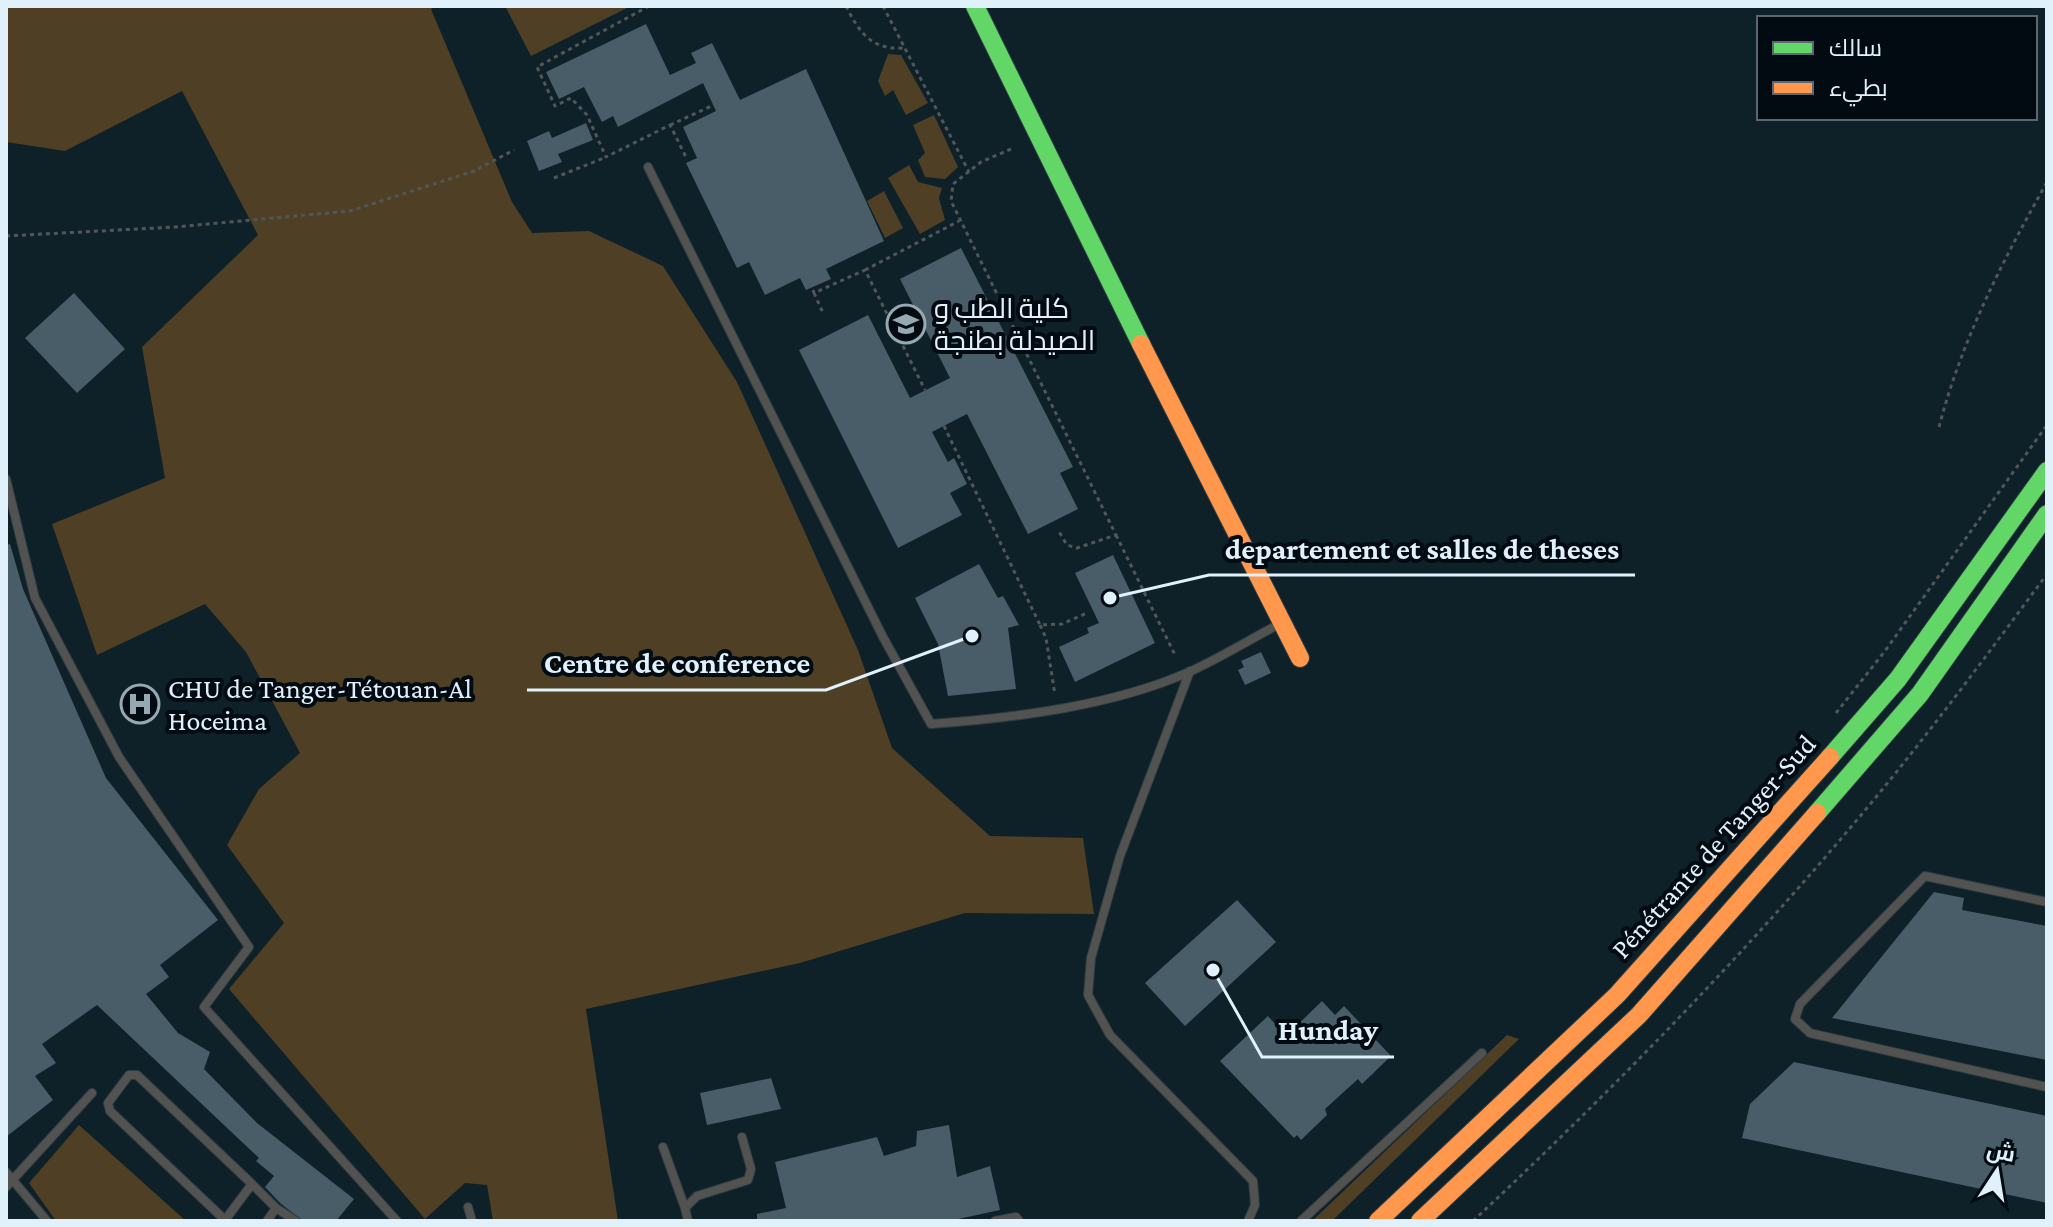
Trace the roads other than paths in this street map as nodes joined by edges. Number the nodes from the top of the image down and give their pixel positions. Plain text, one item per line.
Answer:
1 (975, 6) edge
2 (648, 167) dead end
3 (2047, 471) edge
4 (6, 479) edge
5 (2047, 514) edge
6 (1282, 622) junction
7 (1300, 658) dead end
8 (1190, 671) junction
9 (2047, 902) edge
10 (1482, 1053) dead end
11 (2047, 1087) edge
12 (92, 1093) dead end
13 (742, 1137) dead end
14 (663, 1147) dead end
15 (6, 1172) edge
16 (10, 1183) edge
17 (252, 1184) junction
18 (468, 1207) dead end
19 (276, 1208) junction
20 (685, 1208) junction
21 (47, 1221) edge
22 (225, 1221) edge
23 (267, 1221) edge
24 (296, 1221) edge
25 (397, 1221) edge
26 (472, 1221) edge
27 (688, 1221) edge
28 (995, 1221) edge
29 (1019, 1221) edge
30 (1248, 1221) edge
31 (1301, 1221) edge
32 (1378, 1221) edge
33 (1420, 1221) edge

1 - 6 main road
2 - 8 lane
3 - 32 main road, Pénétrante de Tanger-Sud
4 - 25 lane
5 - 33 main road, Pénétrante de Tanger-Sud
6 - 7 main road
6 - 8 lane
8 - 30 lane
9 - 11 lane
10 - 31 lane
12 - 16 lane
13 - 20 lane
14 - 20 lane
15 - 16 lane
16 - 21 lane
17 - 19 lane
17 - 22 lane
17 - 22 lane
18 - 26 lane
19 - 23 lane
19 - 24 lane
20 - 27 lane
28 - 29 lane

